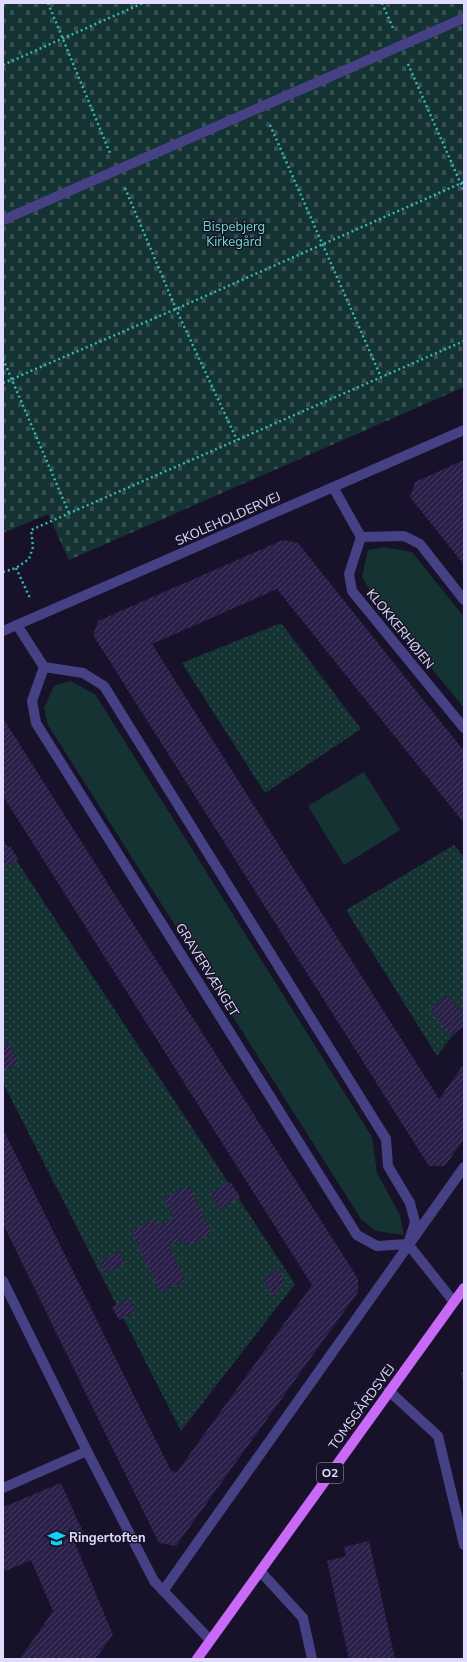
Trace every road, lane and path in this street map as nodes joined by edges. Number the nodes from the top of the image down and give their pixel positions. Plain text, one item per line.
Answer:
1 (48, 3) edge
2 (143, 3) edge
3 (382, 3) edge
4 (464, 18) edge
5 (62, 39) junction
6 (400, 46) junction
7 (3, 65) edge
8 (262, 107) junction
9 (117, 170) junction
10 (464, 182) edge
11 (460, 184) junction
12 (464, 191) edge
13 (3, 220) edge
14 (323, 243) junction
15 (176, 309) junction
16 (464, 341) edge
17 (3, 359) edge
18 (381, 377) junction
19 (12, 379) junction
20 (3, 383) edge
21 (464, 430) edge
22 (237, 440) junction
23 (333, 487) junction
24 (69, 513) junction
25 (361, 537) junction
26 (16, 568) junction
27 (3, 572) edge
28 (464, 600) edge
29 (39, 616) junction
30 (17, 625) junction
31 (3, 631) edge
32 (44, 667) junction
33 (464, 728) edge
34 (464, 1167) edge
35 (408, 1244) junction
36 (3, 1281) edge
37 (464, 1288) edge
38 (454, 1302) junction
39 (389, 1391) junction
40 (87, 1451) junction
41 (3, 1488) edge
42 (464, 1545) edge
43 (260, 1571) junction
44 (163, 1591) junction
45 (210, 1640) junction
46 (197, 1659) edge
47 (312, 1659) edge

1 - 5 path
2 - 5 path
3 - 6 path
4 - 6 street
5 - 7 path
5 - 9 path
6 - 8 street
6 - 11 path
8 - 9 street
8 - 14 path
9 - 13 street
9 - 15 path
10 - 11 path
11 - 12 path
11 - 14 path
14 - 15 path
14 - 18 path
15 - 19 path
15 - 22 path
16 - 18 path
17 - 19 path
18 - 22 path
19 - 20 path
19 - 24 path
21 - 23 street, SKOLEHOLDERVEJ
22 - 24 path
23 - 25 street
23 - 29 street, SKOLEHOLDERVEJ
24 - 26 path
25 - 28 street
25 - 33 street, KLOKKERHØJEN
26 - 27 path
26 - 29 path
29 - 30 street, SKOLEHOLDERVEJ
30 - 31 street, SKOLEHOLDERVEJ
30 - 32 street
32 - 35 street
32 - 35 street, GRAVERVÆNGET
34 - 35 street
35 - 38 street
35 - 44 street
36 - 40 street
37 - 38 main road, TOMSGÅRDSVEJ / O2
38 - 39 main road, TOMSGÅRDSVEJ / O2
39 - 42 street
39 - 43 main road, TOMSGÅRDSVEJ / O2
40 - 41 street
40 - 44 street
43 - 45 main road, TOMSGÅRDSVEJ / O2
43 - 47 street
44 - 45 street
45 - 46 main road, TOMSGÅRDSVEJ / O2

